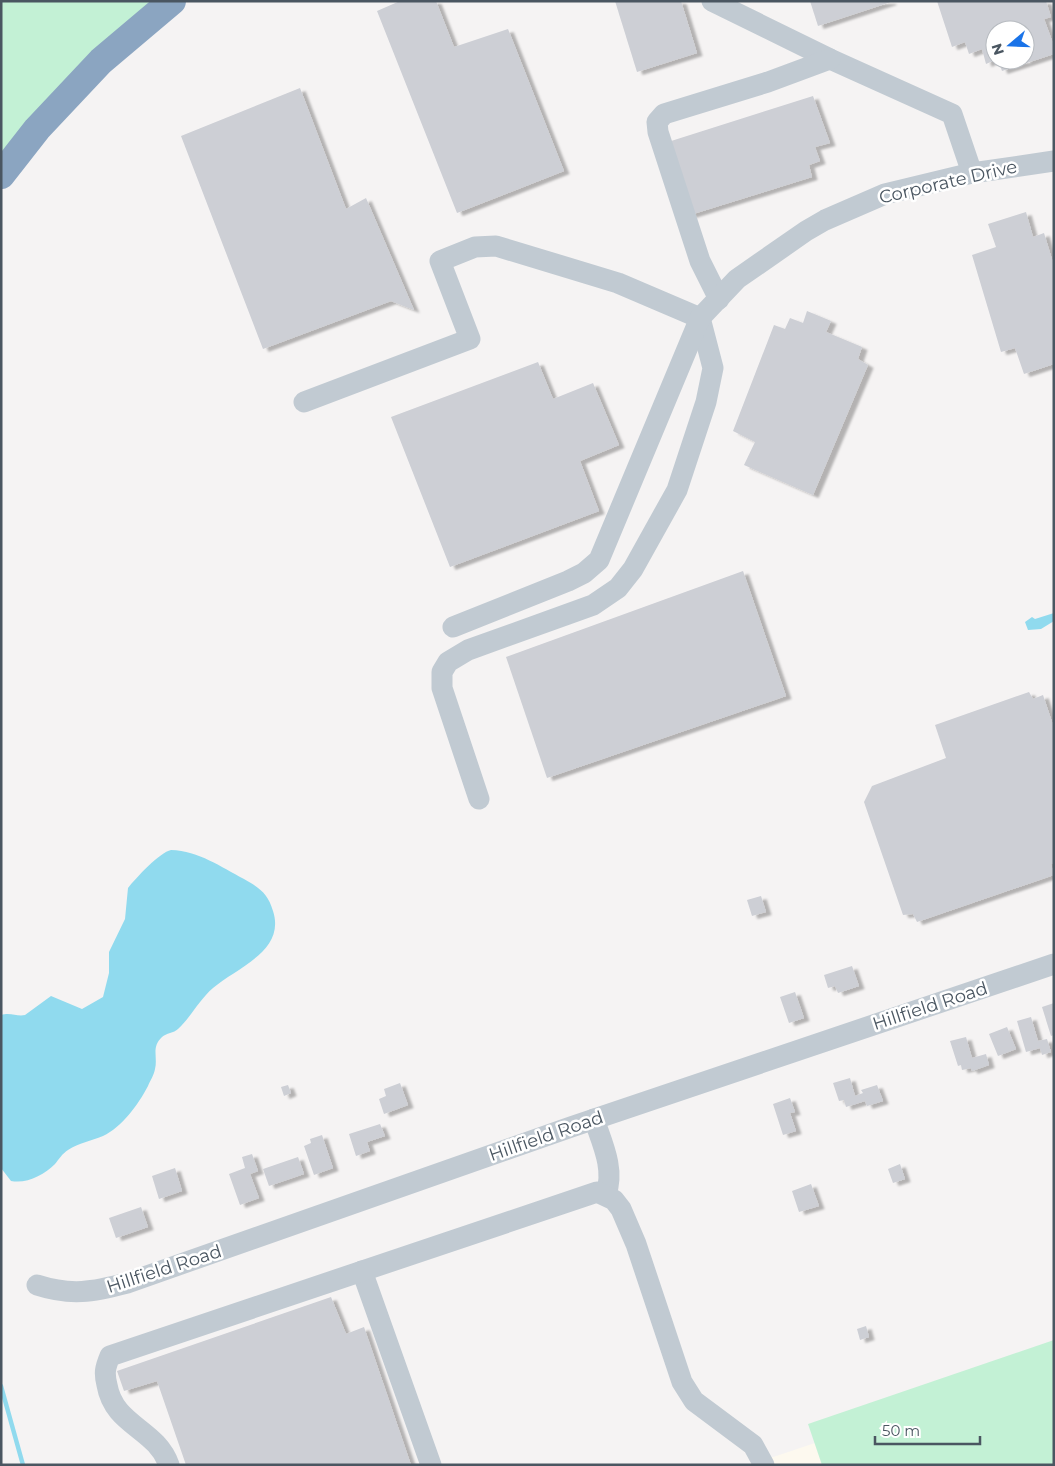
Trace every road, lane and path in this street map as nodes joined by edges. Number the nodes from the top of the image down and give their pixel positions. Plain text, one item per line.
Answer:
1 (172, 1) edge
2 (712, 1) edge
3 (830, 59) junction
4 (1054, 161) edge
5 (972, 173) junction
6 (1, 175) edge
7 (719, 298) junction
8 (700, 318) junction
9 (304, 402) dead end
10 (453, 627) dead end
11 (479, 799) dead end
12 (1054, 964) edge
13 (594, 1119) junction
14 (606, 1194) junction
15 (362, 1270) junction
16 (37, 1284) dead end
17 (169, 1465) edge
18 (431, 1465) edge
19 (764, 1465) edge

1 - 6 highway
2 - 3 street
3 - 5 street
3 - 7 street
4 - 5 street, Corporate Drive
5 - 7 street, Corporate Drive
7 - 8 street, Corporate Drive
8 - 9 street
8 - 10 street
8 - 11 street
12 - 13 street, Hillfield Road
13 - 14 street
13 - 16 street, Hillfield Road
14 - 15 street
14 - 19 street
15 - 17 street
15 - 18 street

